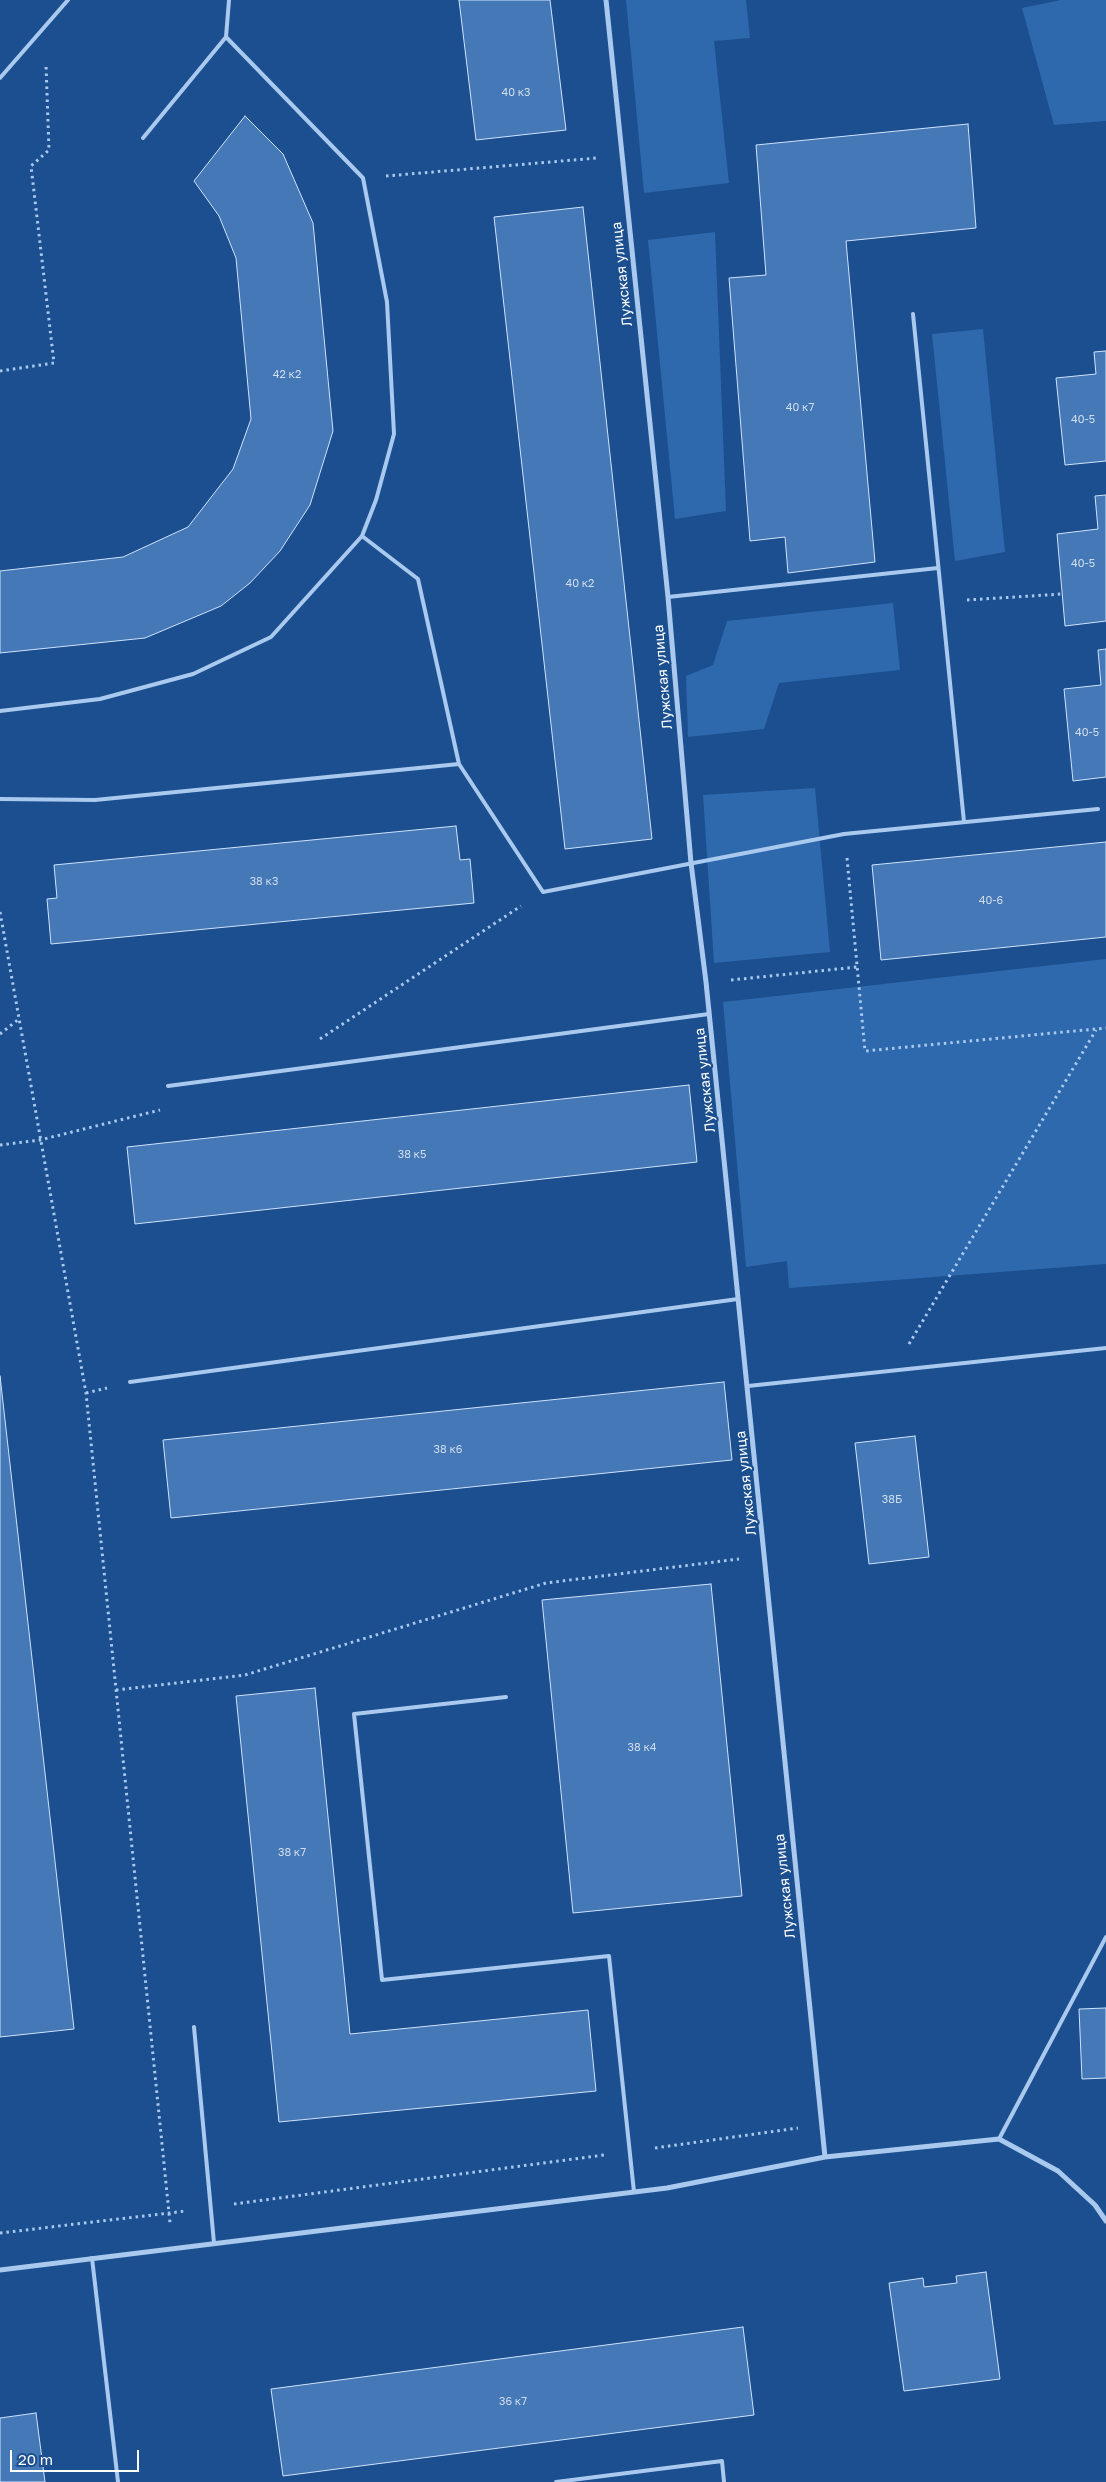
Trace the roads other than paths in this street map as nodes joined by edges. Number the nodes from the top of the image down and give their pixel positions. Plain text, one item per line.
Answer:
1 (68, 0) edge
2 (229, 0) edge
3 (606, 0) edge
4 (226, 37) junction
5 (0, 78) edge
6 (142, 138) dead end
7 (913, 314) dead end
8 (362, 536) junction
9 (938, 568) junction
10 (668, 597) junction
11 (0, 711) edge
12 (458, 764) junction
13 (0, 799) edge
14 (1098, 809) dead end
15 (964, 822) junction
16 (691, 863) junction
17 (710, 1014) junction
18 (168, 1086) road end
19 (738, 1299) junction
20 (1106, 1348) edge
21 (130, 1382) dead end
22 (748, 1386) junction
23 (506, 1697) dead end
24 (1106, 1937) edge
25 (194, 2027) dead end
26 (999, 2139) junction
27 (825, 2157) junction
28 (634, 2192) junction
29 (1106, 2221) edge
30 (214, 2243) junction
31 (92, 2258) junction
32 (0, 2270) edge
33 (118, 2482) edge
34 (556, 2482) edge
35 (724, 2482) edge

1 - 5 lane
2 - 4 lane
3 - 10 street, Лужская улица
4 - 6 lane
4 - 8 lane
7 - 9 lane
8 - 11 lane
8 - 12 lane
9 - 10 lane
9 - 15 lane
10 - 16 street, Лужская улица
12 - 13 lane
12 - 16 lane
14 - 15 lane
15 - 16 lane
16 - 17 street, Лужская улица
17 - 18 lane
17 - 19 street, Лужская улица
19 - 21 lane
19 - 22 street, Лужская улица
20 - 22 lane
22 - 27 street, Лужская улица
23 - 28 lane
24 - 26 lane
25 - 30 lane
26 - 27 street
26 - 29 street
27 - 28 street
28 - 30 street
30 - 31 street
31 - 32 street
31 - 33 lane
34 - 35 lane

